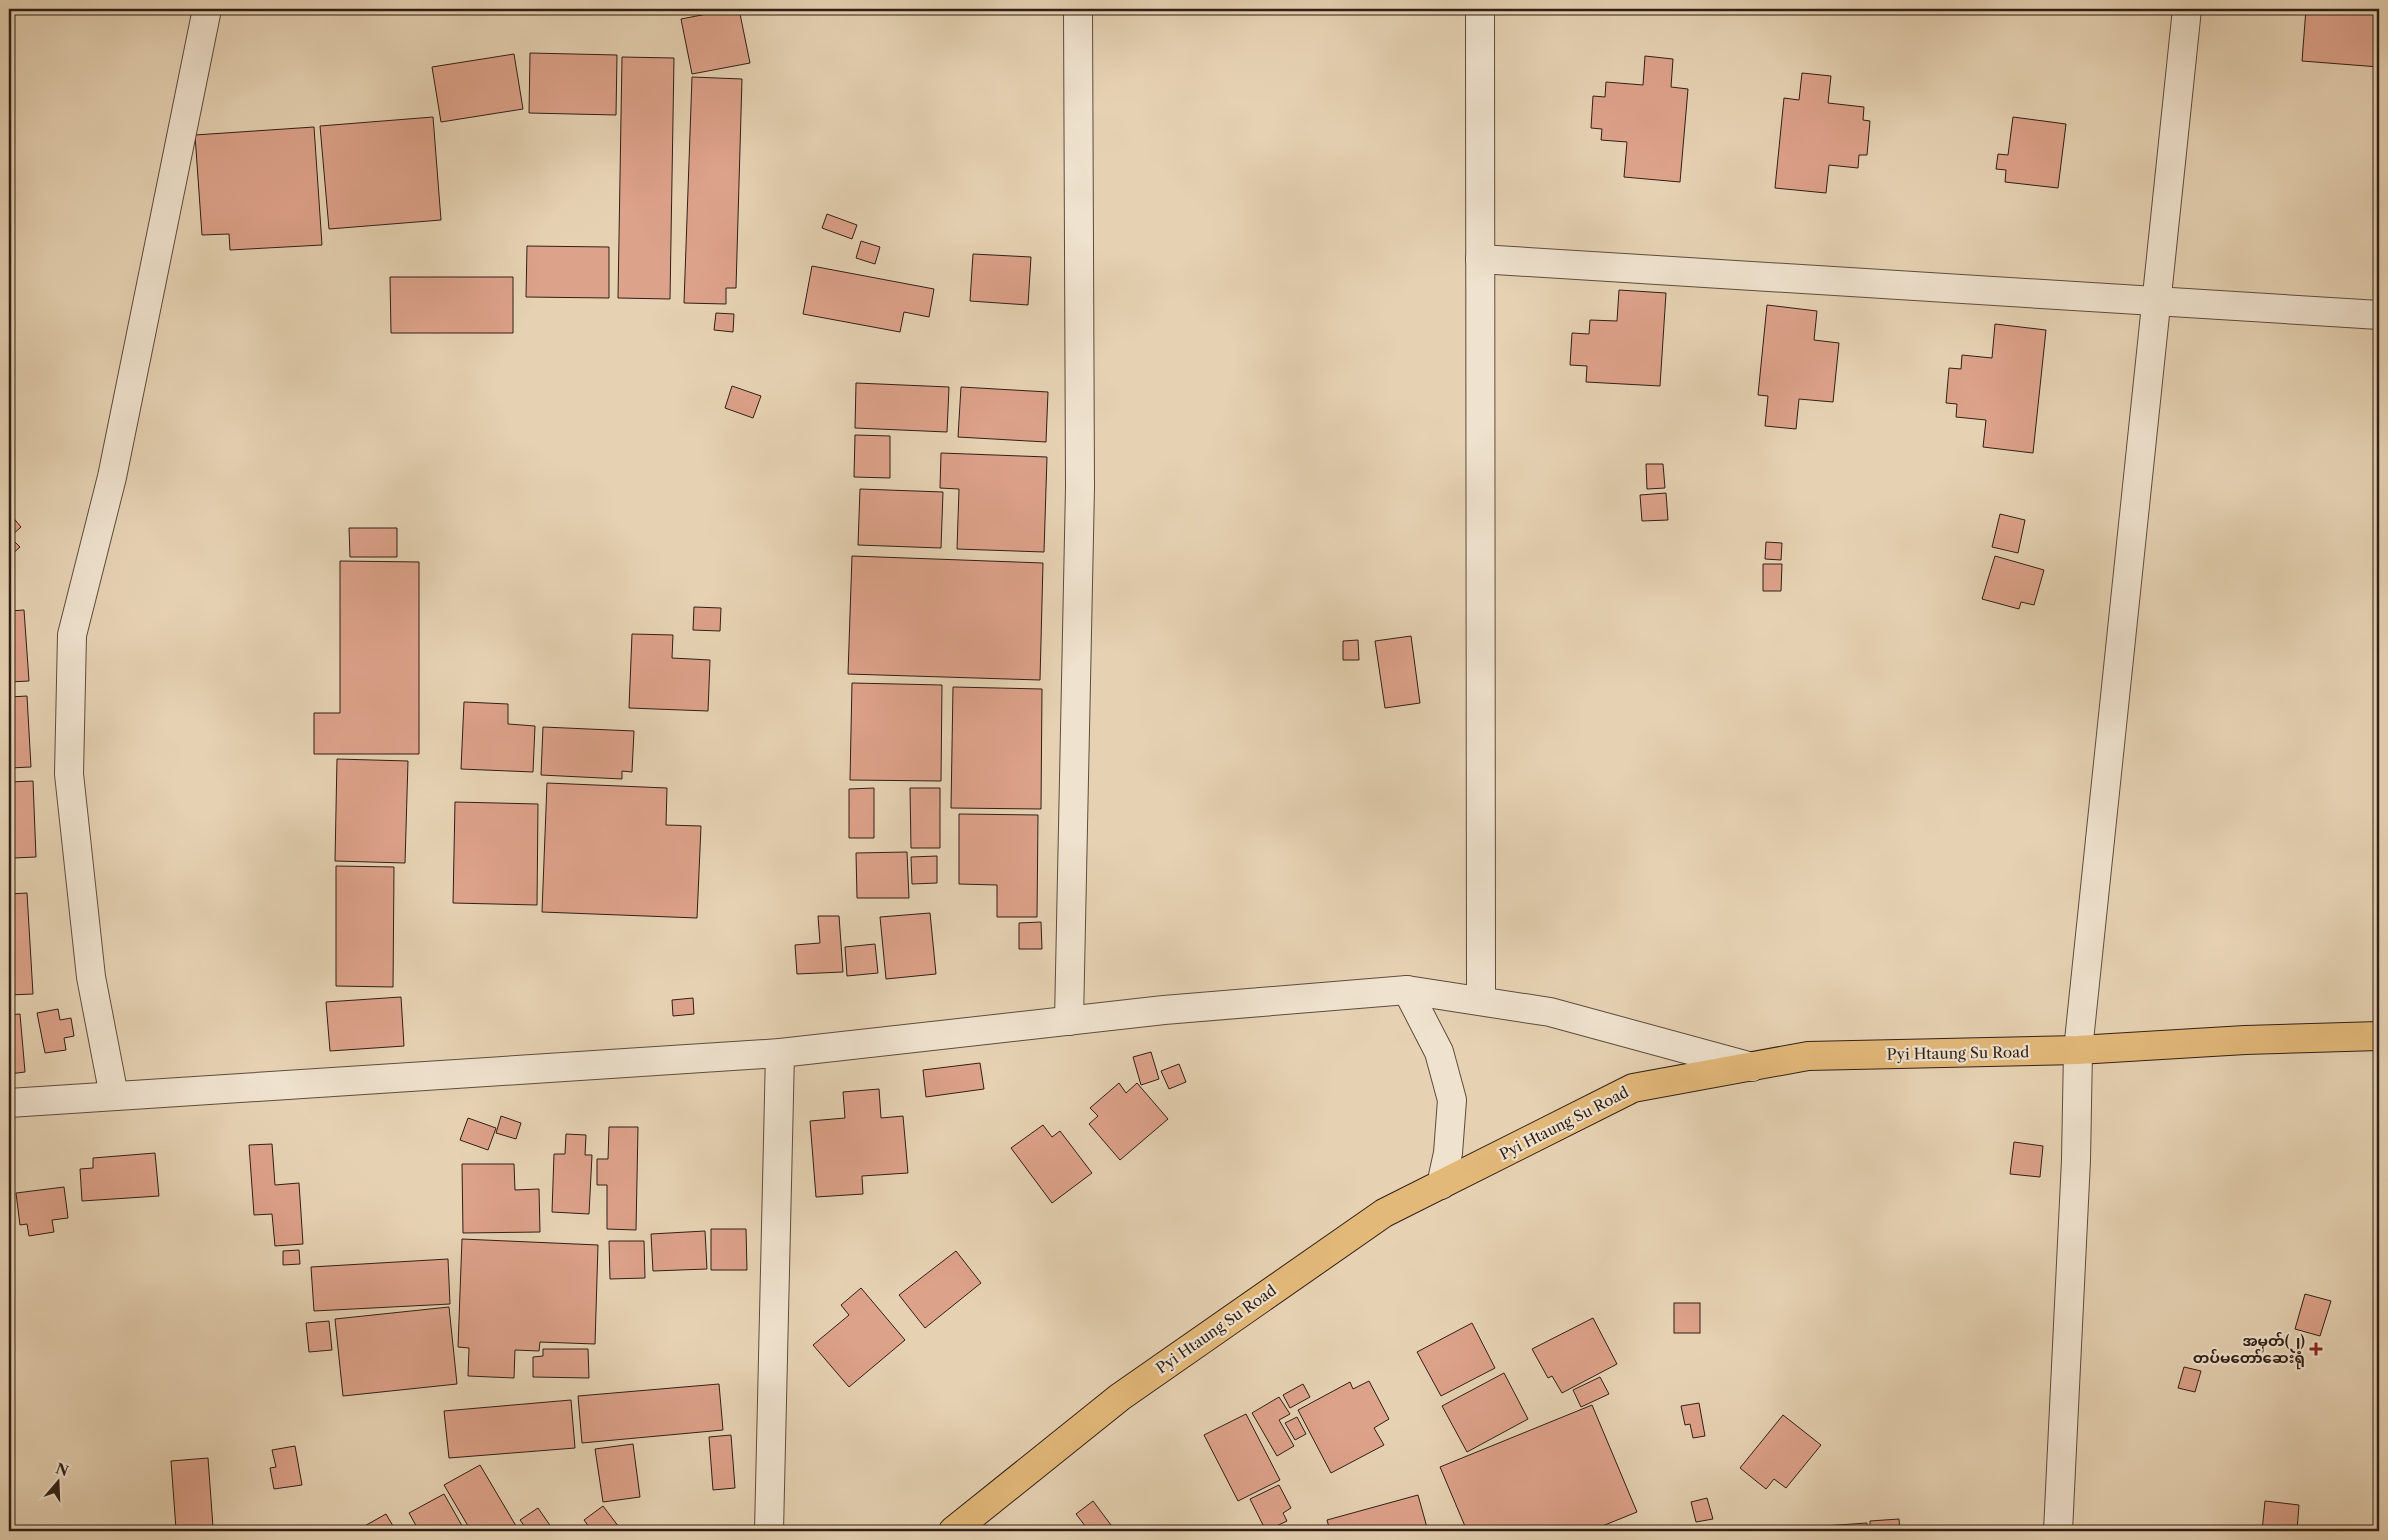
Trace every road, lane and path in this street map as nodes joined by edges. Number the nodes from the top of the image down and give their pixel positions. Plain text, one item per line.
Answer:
1 (207, 9) edge
2 (1078, 9) edge
3 (1480, 9) edge
4 (2187, 9) edge
5 (1480, 259) junction
6 (2156, 303) junction
7 (2379, 315) edge
8 (1408, 990) junction
9 (1481, 1001) junction
10 (1069, 1021) junction
11 (2379, 1036) edge
12 (2078, 1050) junction
13 (780, 1053) junction
14 (1752, 1067) junction
15 (114, 1096) junction
16 (9, 1103) edge
17 (1441, 1185) junction
18 (769, 1531) edge
19 (953, 1531) edge
20 (2058, 1531) edge

1 - 15 street
2 - 10 street
3 - 5 street
4 - 6 street
5 - 6 street
5 - 9 street
6 - 7 street
6 - 12 street
8 - 9 street
8 - 10 street
8 - 17 street
9 - 14 street
10 - 13 street
11 - 12 highway, Pyi Htaung Su Road
12 - 14 highway, Pyi Htaung Su Road
12 - 20 street
13 - 15 street
13 - 18 street
14 - 17 highway, Pyi Htaung Su Road
15 - 16 street
17 - 19 highway, Pyi Htaung Su Road

